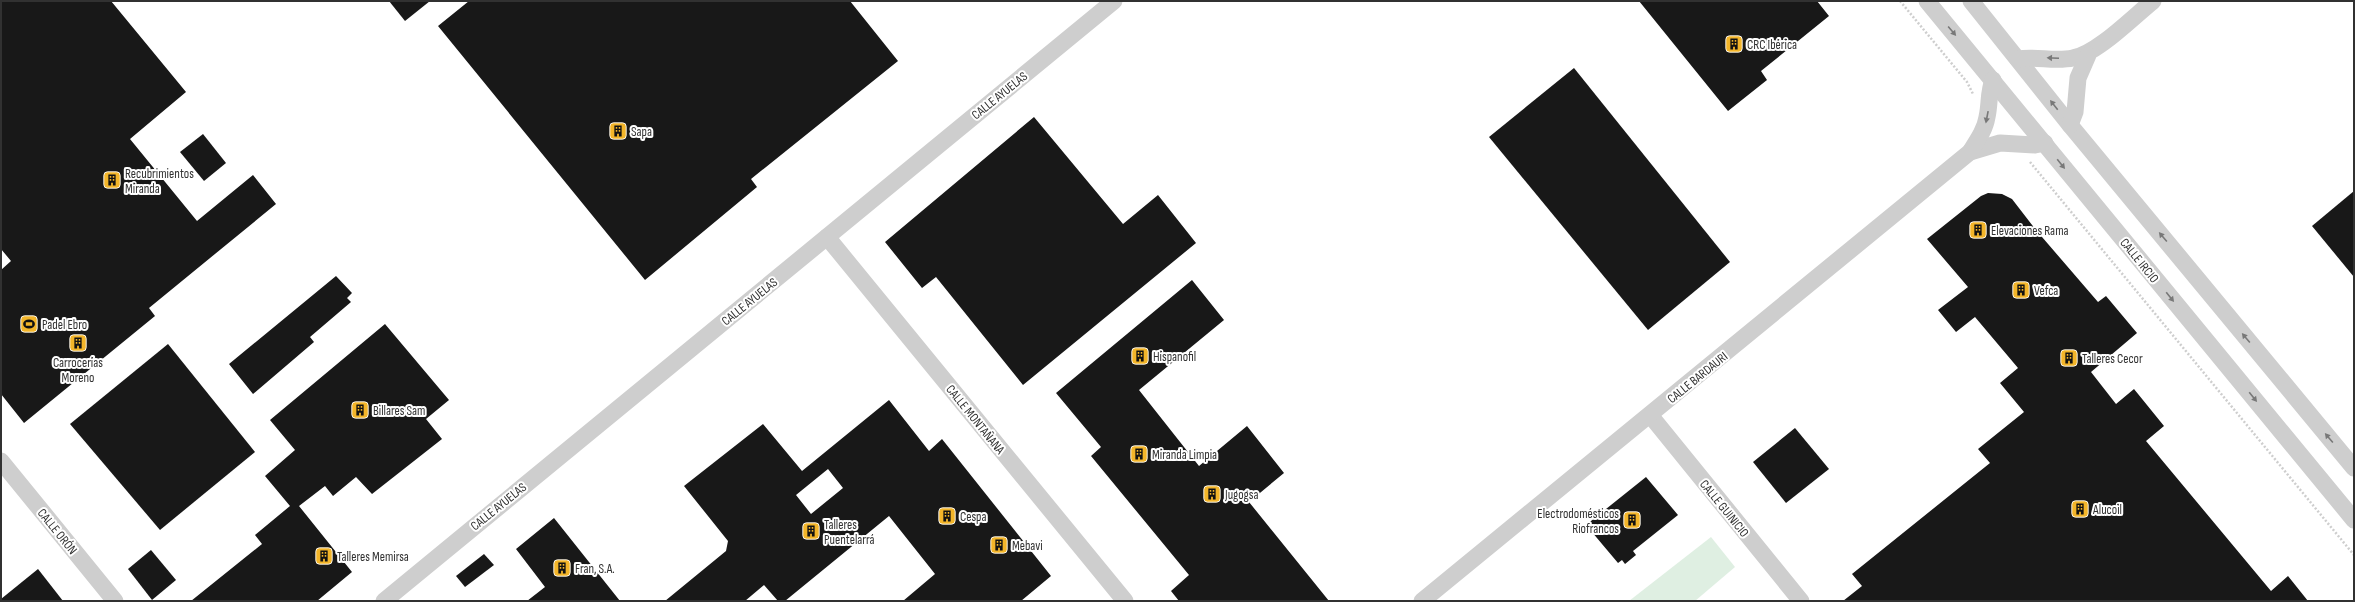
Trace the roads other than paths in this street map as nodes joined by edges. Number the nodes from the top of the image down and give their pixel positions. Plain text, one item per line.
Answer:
1 (1114, 1) edge
2 (1927, 1) edge
3 (1971, 1) edge
4 (2153, 1) edge
5 (2088, 55) junction
6 (2018, 59) junction
7 (1993, 80) junction
8 (2070, 125) junction
9 (2045, 143) junction
10 (1970, 152) junction
11 (827, 237) junction
12 (1650, 415) junction
13 (1, 461) edge
14 (2354, 468) edge
15 (2354, 520) edge
16 (115, 601) edge
17 (384, 601) edge
18 (1125, 601) edge
19 (1422, 601) edge
20 (1801, 601) edge

1 - 11 street, CALLE AYUELAS
2 -> 7 street, CALLE IRCIO
3 - 6 street
4 - 5 street
5 -> 6 street
5 - 8 street
8 -> 6 street
7 - 9 street, CALLE IRCIO
7 -> 10 street, CALLE BARDAURI
14 -> 8 street
9 - 10 street, CALLE BARDAURI
9 -> 15 street, CALLE IRCIO
10 - 12 street, CALLE BARDAURI
11 - 17 street, CALLE AYUELAS
11 - 18 street, CALLE MONTAÑANA
12 - 19 street, CALLE BARDAURI
12 - 20 street, CALLE GUINICIO
13 - 16 street, CALLE ORÓN

